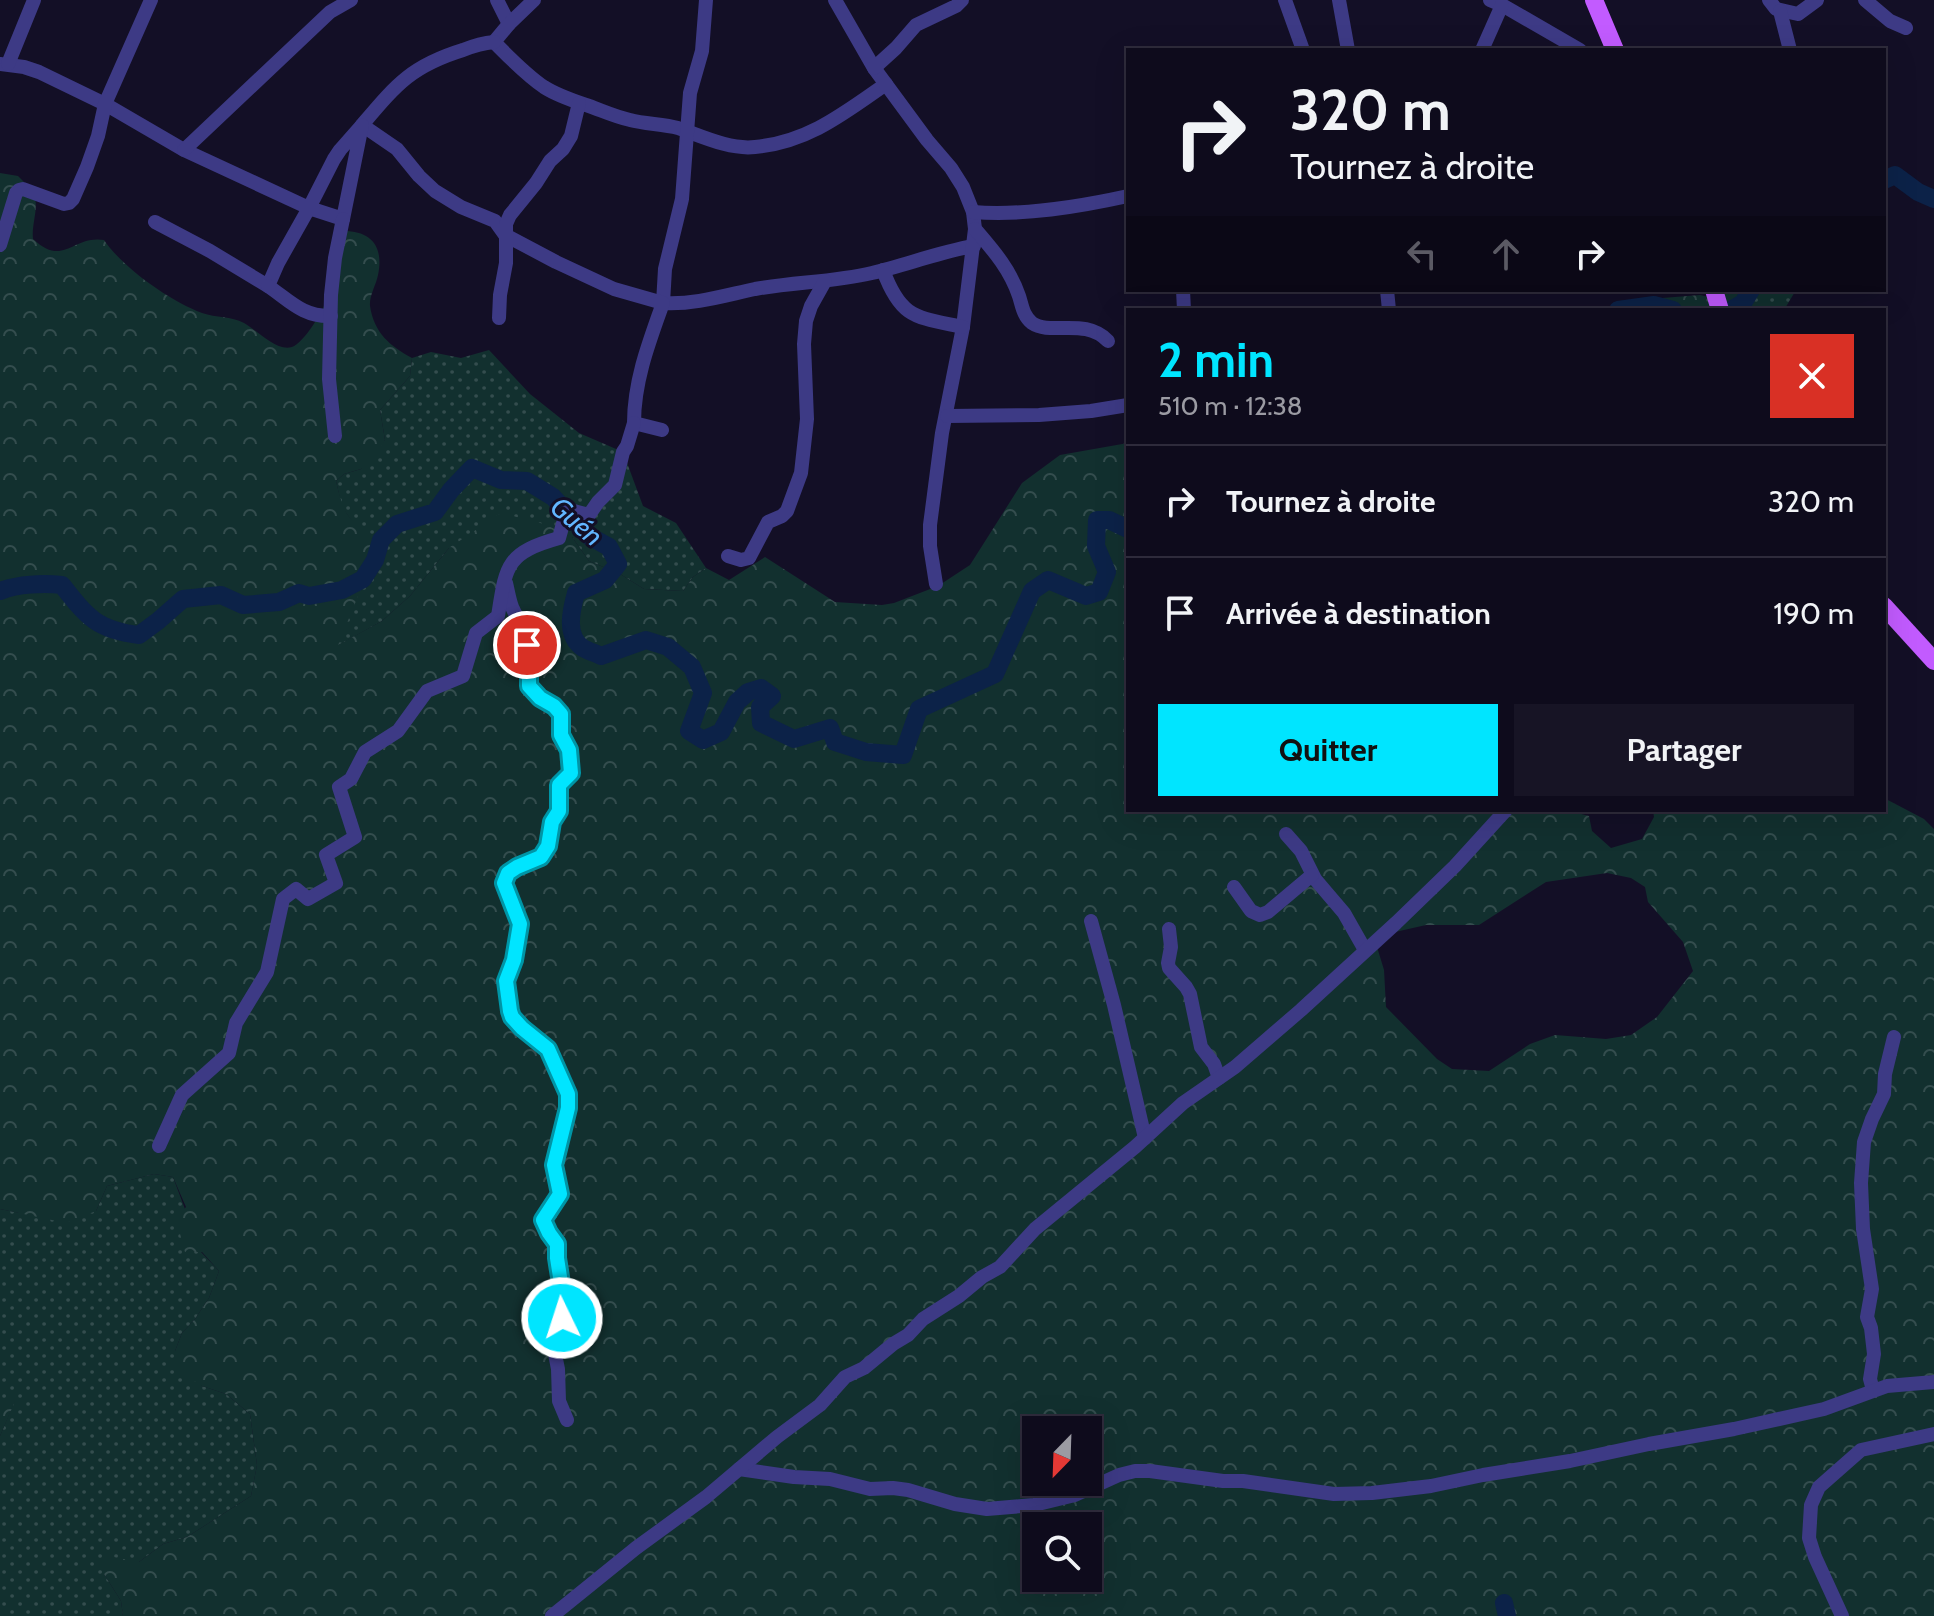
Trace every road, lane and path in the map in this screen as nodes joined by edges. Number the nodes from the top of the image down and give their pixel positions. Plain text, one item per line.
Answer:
1 (34, 0) edge
2 (151, 0) edge
3 (351, 0) edge
4 (497, 0) edge
5 (534, 0) edge
6 (706, 0) edge
7 (835, 0) edge
8 (962, 0) edge
9 (1285, 0) edge
10 (1339, 0) edge
11 (1817, 0) edge
12 (1865, 0) edge
13 (1496, 2) edge
14 (1598, 3) edge
15 (1774, 5) edge
16 (509, 24) junction
17 (1906, 28) dead end
18 (494, 42) junction
19 (1302, 48) edge
20 (1348, 48) edge
21 (1483, 48) edge
22 (1576, 48) edge
23 (1614, 48) edge
24 (1789, 48) edge
25 (4, 64) edge
26 (874, 68) junction
27 (886, 84) junction
28 (579, 103) junction
29 (105, 104) junction
30 (362, 125) junction
31 (687, 132) junction
32 (184, 150) junction
33 (1126, 196) edge
34 (309, 208) junction
35 (973, 212) junction
36 (343, 219) junction
37 (155, 222) dead end
38 (975, 229) junction
39 (505, 235) junction
40 (0, 245) edge
41 (974, 246) junction
42 (883, 270) junction
43 (825, 281) junction
44 (268, 286) junction
45 (663, 303) junction
46 (331, 316) junction
47 (499, 318) dead end
48 (963, 327) junction
49 (1108, 341) dead end
50 (1126, 405) edge
51 (947, 416) junction
52 (634, 423) junction
53 (662, 430) dead end
54 (335, 436) dead end
55 (728, 556) dead end
56 (504, 575) junction
57 (936, 584) dead end
58 (1886, 608) edge
59 (1934, 661) edge
60 (1504, 812) edge
61 (1286, 834) dead end
62 (1312, 875) junction
63 (1234, 887) dead end
64 (1091, 921) dead end
65 (1169, 929) dead end
66 (1365, 950) junction
67 (1894, 1037) dead end
68 (1219, 1078) junction
69 (1145, 1138) junction
70 (159, 1146) dead end
71 (1934, 1382) edge
72 (1873, 1390) junction
73 (567, 1420) dead end
74 (1934, 1434) edge
75 (739, 1469) junction
76 (552, 1616) edge
77 (1842, 1616) edge

1 - 25 street
2 - 29 street
3 - 32 street
4 - 16 street
5 - 16 street
6 - 31 street
7 - 26 street
8 - 26 street
9 - 19 street
10 - 20 street
11 - 15 street
12 - 17 street
13 - 21 street
13 - 22 street
14 - 23 main road
15 - 24 street
16 - 18 street
18 - 28 street
18 - 30 street
25 - 29 street
26 - 27 street
27 - 31 street
27 - 35 street
28 - 31 street
28 - 39 street
29 - 32 street
29 - 40 street
30 - 34 street
30 - 36 street
30 - 39 street
31 - 45 street
32 - 34 street
33 - 35 street
34 - 36 street
34 - 44 street
35 - 38 street
36 - 46 street
37 - 44 street
38 - 41 street
38 - 49 street
39 - 45 street
39 - 47 street
41 - 42 street
41 - 48 street
42 - 43 street
42 - 48 street
43 - 45 street
43 - 55 street
44 - 46 street
45 - 52 street
46 - 54 street
48 - 51 street
50 - 51 street
51 - 57 street
52 - 53 street
52 - 56 street
56 - 70 street
56 - 73 street
58 - 59 main road
60 - 66 street
61 - 62 street
62 - 63 street
62 - 66 street
64 - 69 street
65 - 68 street
66 - 68 street
67 - 72 street
68 - 69 street
69 - 75 street
71 - 72 street
72 - 75 street
74 - 77 street
75 - 76 street

